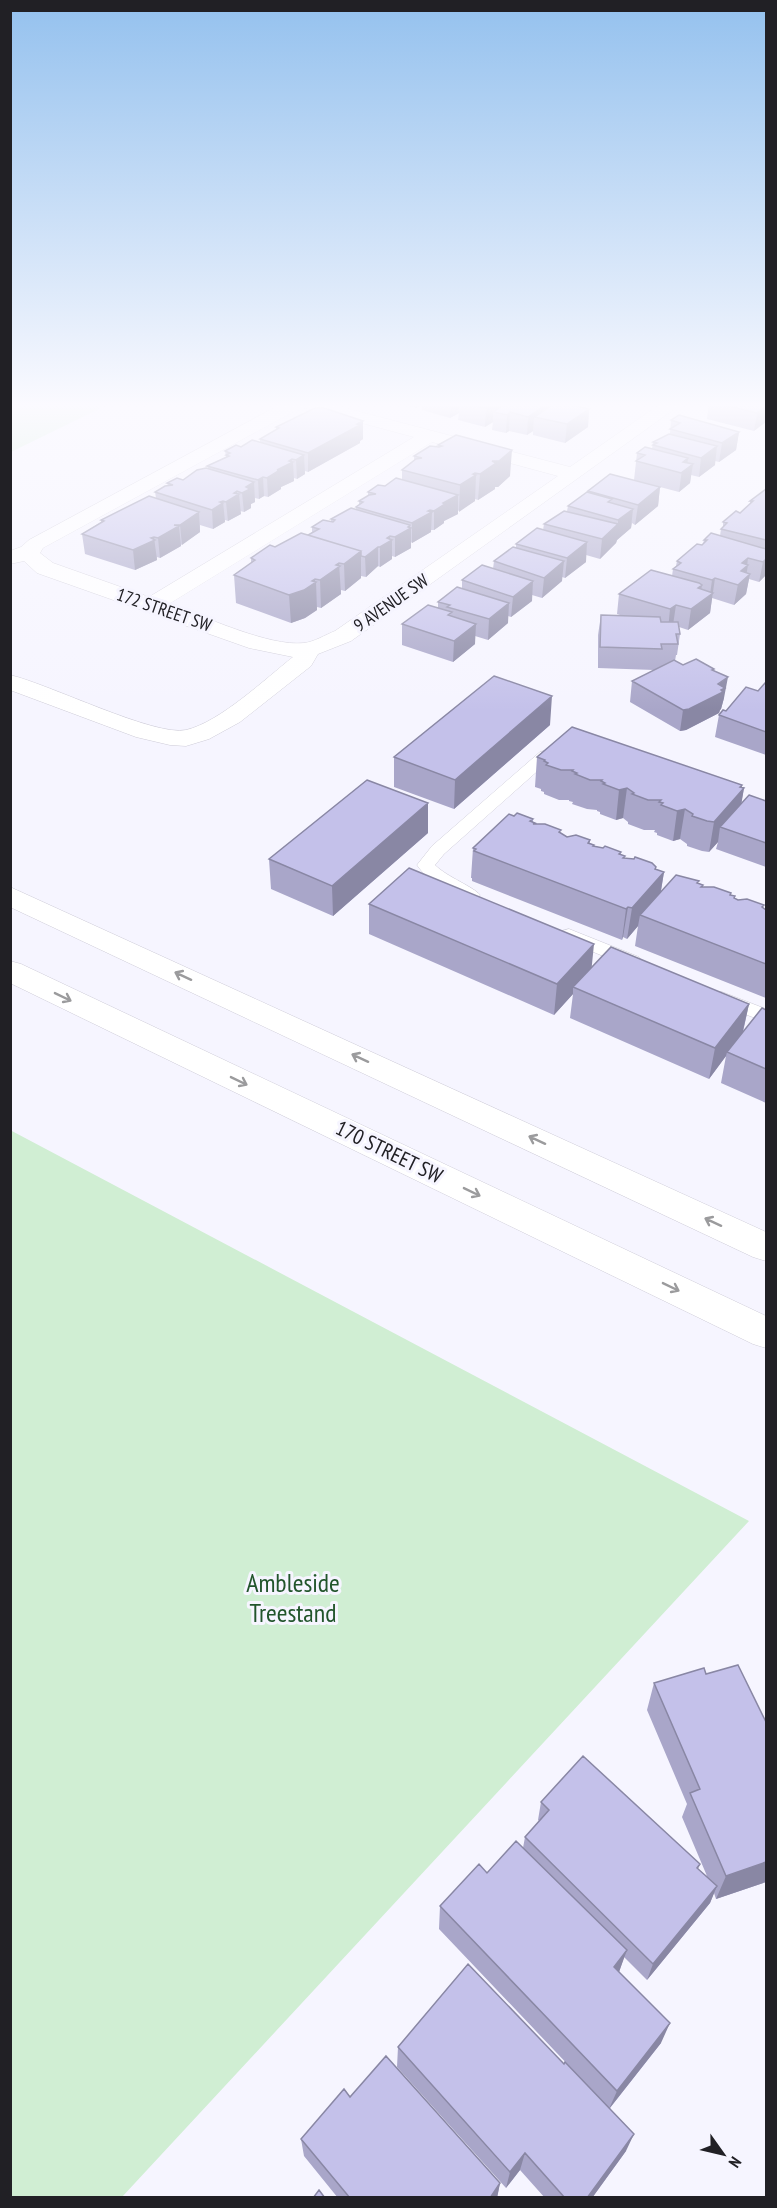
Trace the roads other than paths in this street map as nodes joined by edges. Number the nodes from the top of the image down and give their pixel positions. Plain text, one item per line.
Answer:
1 (108, 505) edge
2 (316, 505) edge
3 (530, 505) edge
4 (20, 555) edge
5 (151, 606) junction
6 (308, 650) junction
7 (10, 682) edge
8 (580, 750) edge
9 (10, 896) edge
10 (483, 900) edge
11 (548, 927) edge
12 (646, 967) edge
13 (10, 971) edge
14 (701, 989) edge
15 (766, 1016) edge
16 (766, 1247) edge
17 (766, 1333) edge

1 - 4 street
2 - 5 street
3 - 6 street, 9 AVENUE SW
4 - 5 street, 172 STREET SW
5 - 6 street, 172 STREET SW
6 - 7 street
8 - 10 lane
16 -> 9 street
11 - 12 lane
13 -> 17 street, 170 STREET SW
14 - 15 lane

